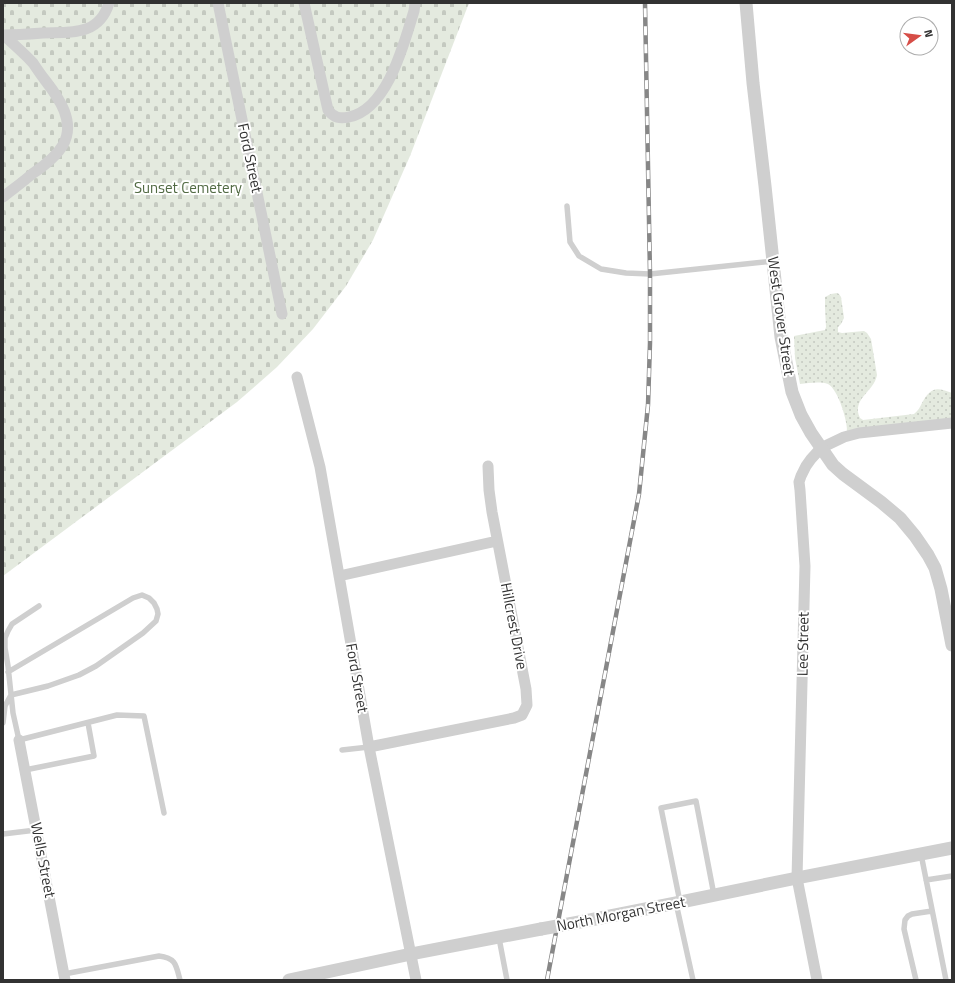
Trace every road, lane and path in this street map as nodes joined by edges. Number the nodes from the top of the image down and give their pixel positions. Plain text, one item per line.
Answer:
1 (109, 3) edge
2 (218, 3) edge
3 (304, 3) edge
4 (415, 3) edge
5 (746, 3) edge
6 (4, 35) edge
7 (3, 197) edge
8 (567, 206) dead end
9 (773, 261) junction
10 (282, 314) dead end
11 (297, 376) dead end
12 (952, 423) edge
13 (821, 448) junction
14 (488, 466) dead end
15 (497, 541) junction
16 (339, 576) junction
17 (39, 606) dead end
18 (952, 645) edge
19 (8, 672) junction
20 (11, 696) junction
21 (3, 723) edge
22 (88, 723) junction
23 (19, 740) junction
24 (369, 747) junction
25 (342, 750) dead end
26 (25, 770) junction
27 (164, 814) dead end
28 (37, 829) junction
29 (3, 834) edge
30 (952, 848) edge
31 (921, 854) junction
32 (952, 876) edge
33 (797, 878) junction
34 (926, 880) junction
35 (714, 895) junction
36 (678, 903) junction
37 (932, 911) junction
38 (498, 937) junction
39 (411, 954) junction
40 (65, 977) edge
41 (180, 980) edge
42 (289, 980) edge
43 (416, 980) edge
44 (508, 980) edge
45 (693, 980) edge
46 (817, 980) edge
47 (916, 980) edge
48 (946, 980) edge

1 - 6 street
2 - 10 street, Ford Street
3 - 4 street
5 - 9 street, West Grover Street
6 - 7 street
8 - 9 lane
9 - 13 street, West Grover Street
11 - 16 street, Ford Street
12 - 13 street, Lee Street
13 - 18 street, West Grover Street
13 - 33 street, Lee Street
14 - 15 street
15 - 16 street
15 - 24 street, Hillcrest Drive
16 - 24 street, Ford Street
17 - 19 lane
19 - 20 lane
19 - 20 lane
20 - 21 lane
20 - 23 lane
22 - 23 lane
22 - 26 lane
22 - 27 lane
23 - 26 street, Wells Street
24 - 25 lane
24 - 39 street, Ford Street
26 - 28 street, Wells Street
28 - 29 lane
28 - 40 street, Wells Street
30 - 31 street, North Morgan Street
31 - 33 street, North Morgan Street
31 - 34 lane
32 - 34 lane
33 - 35 street, North Morgan Street
33 - 46 street, Lee Street
34 - 37 lane
35 - 36 street, North Morgan Street
35 - 36 lane
36 - 38 street, North Morgan Street, bridge
36 - 45 lane
37 - 47 lane
37 - 48 lane
38 - 39 street, North Morgan Street
38 - 44 lane
39 - 42 street, North Morgan Street
39 - 43 street, Ford Street
40 - 41 lane

